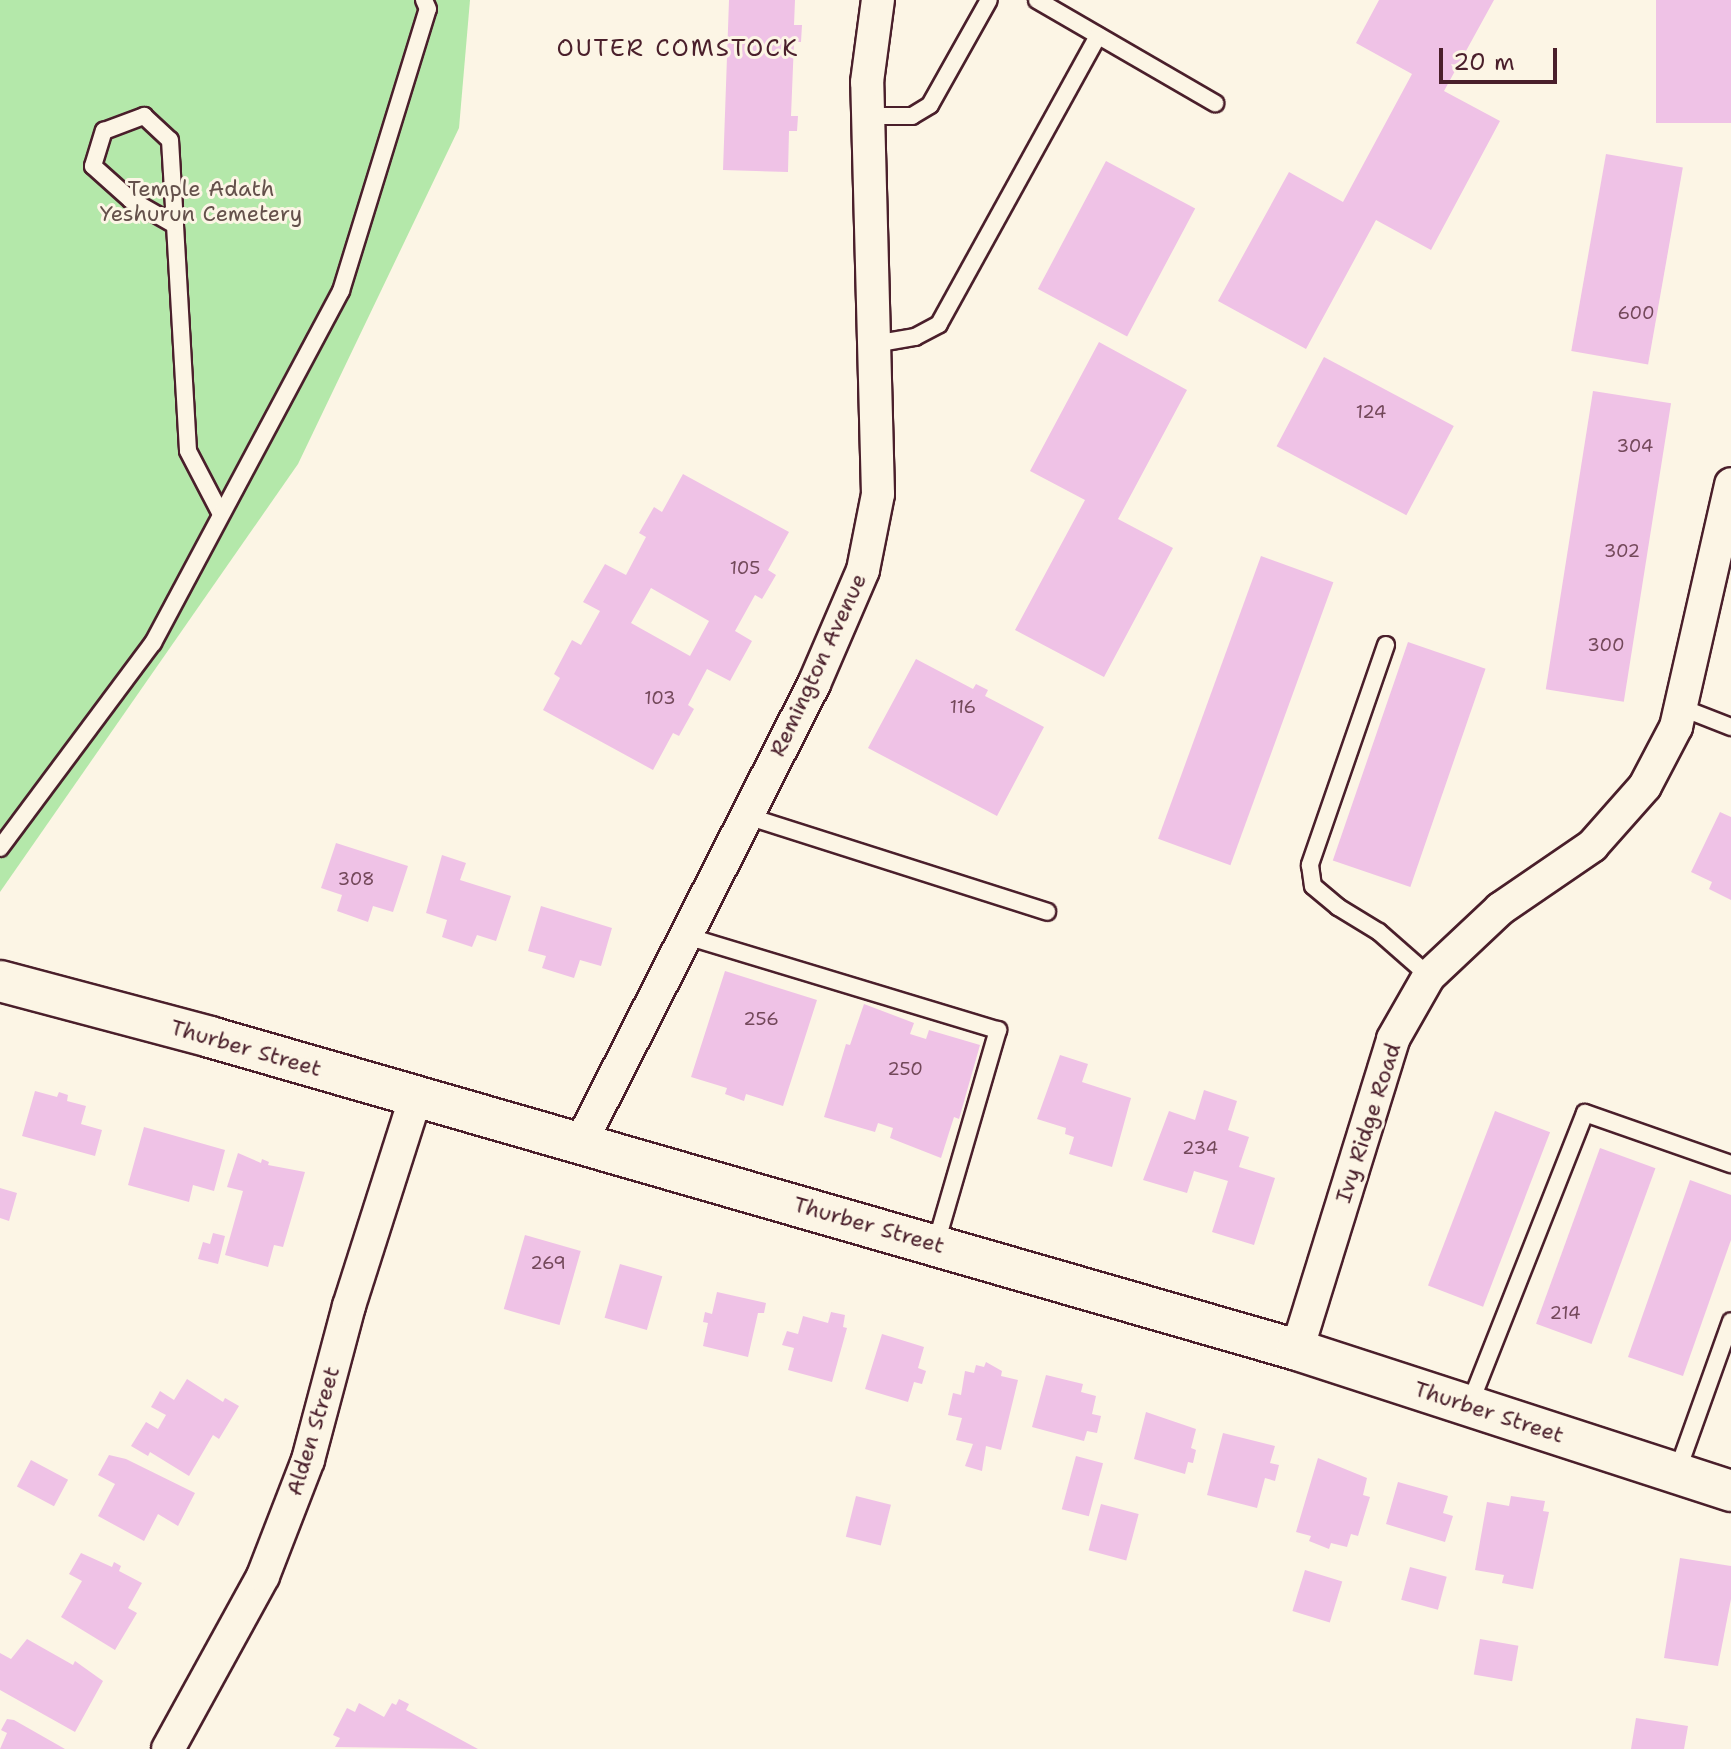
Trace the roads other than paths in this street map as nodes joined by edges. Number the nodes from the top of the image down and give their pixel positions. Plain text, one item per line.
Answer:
1 (424, 0) edge
2 (878, 0) edge
3 (989, 0) edge
4 (1037, 0) edge
5 (1098, 36) junction
6 (1215, 103) dead end
7 (868, 116) junction
8 (175, 225) junction
9 (874, 344) junction
10 (1729, 505) edge
11 (221, 514) junction
12 (1386, 645) dead end
13 (1680, 707) junction
14 (1731, 727) edge
15 (747, 816) junction
16 (0, 848) edge
17 (1047, 912) dead end
18 (686, 936) junction
19 (1429, 976) junction
20 (0, 981) edge
21 (416, 1096) junction
22 (581, 1142) junction
23 (1731, 1164) edge
24 (936, 1244) junction
25 (1731, 1321) edge
26 (1297, 1350) junction
27 (1469, 1406) junction
28 (1676, 1473) junction
29 (1731, 1491) edge
30 (168, 1749) edge

1 - 11 lane
2 - 7 street, Remington Avenue
3 - 7 lane
4 - 5 lane
5 - 6 lane
5 - 9 lane
7 - 9 street, Remington Avenue
8 - 8 lane
8 - 11 lane
9 - 15 street, Remington Avenue
10 - 13 street, Ivy Ridge Road
11 - 16 lane
12 - 19 lane
13 - 14 lane
13 - 19 street, Ivy Ridge Road
15 - 17 lane
15 - 18 street, Remington Avenue
18 - 22 street, Remington Avenue
18 - 24 lane
19 - 26 street, Ivy Ridge Road
20 - 21 street, Thurber Street
21 - 22 street, Thurber Street
21 - 30 street, Alden Street
22 - 24 street, Thurber Street
23 - 27 lane
24 - 26 street, Thurber Street
25 - 28 lane
26 - 27 street, Thurber Street
27 - 28 street, Thurber Street
28 - 29 street, Thurber Street

